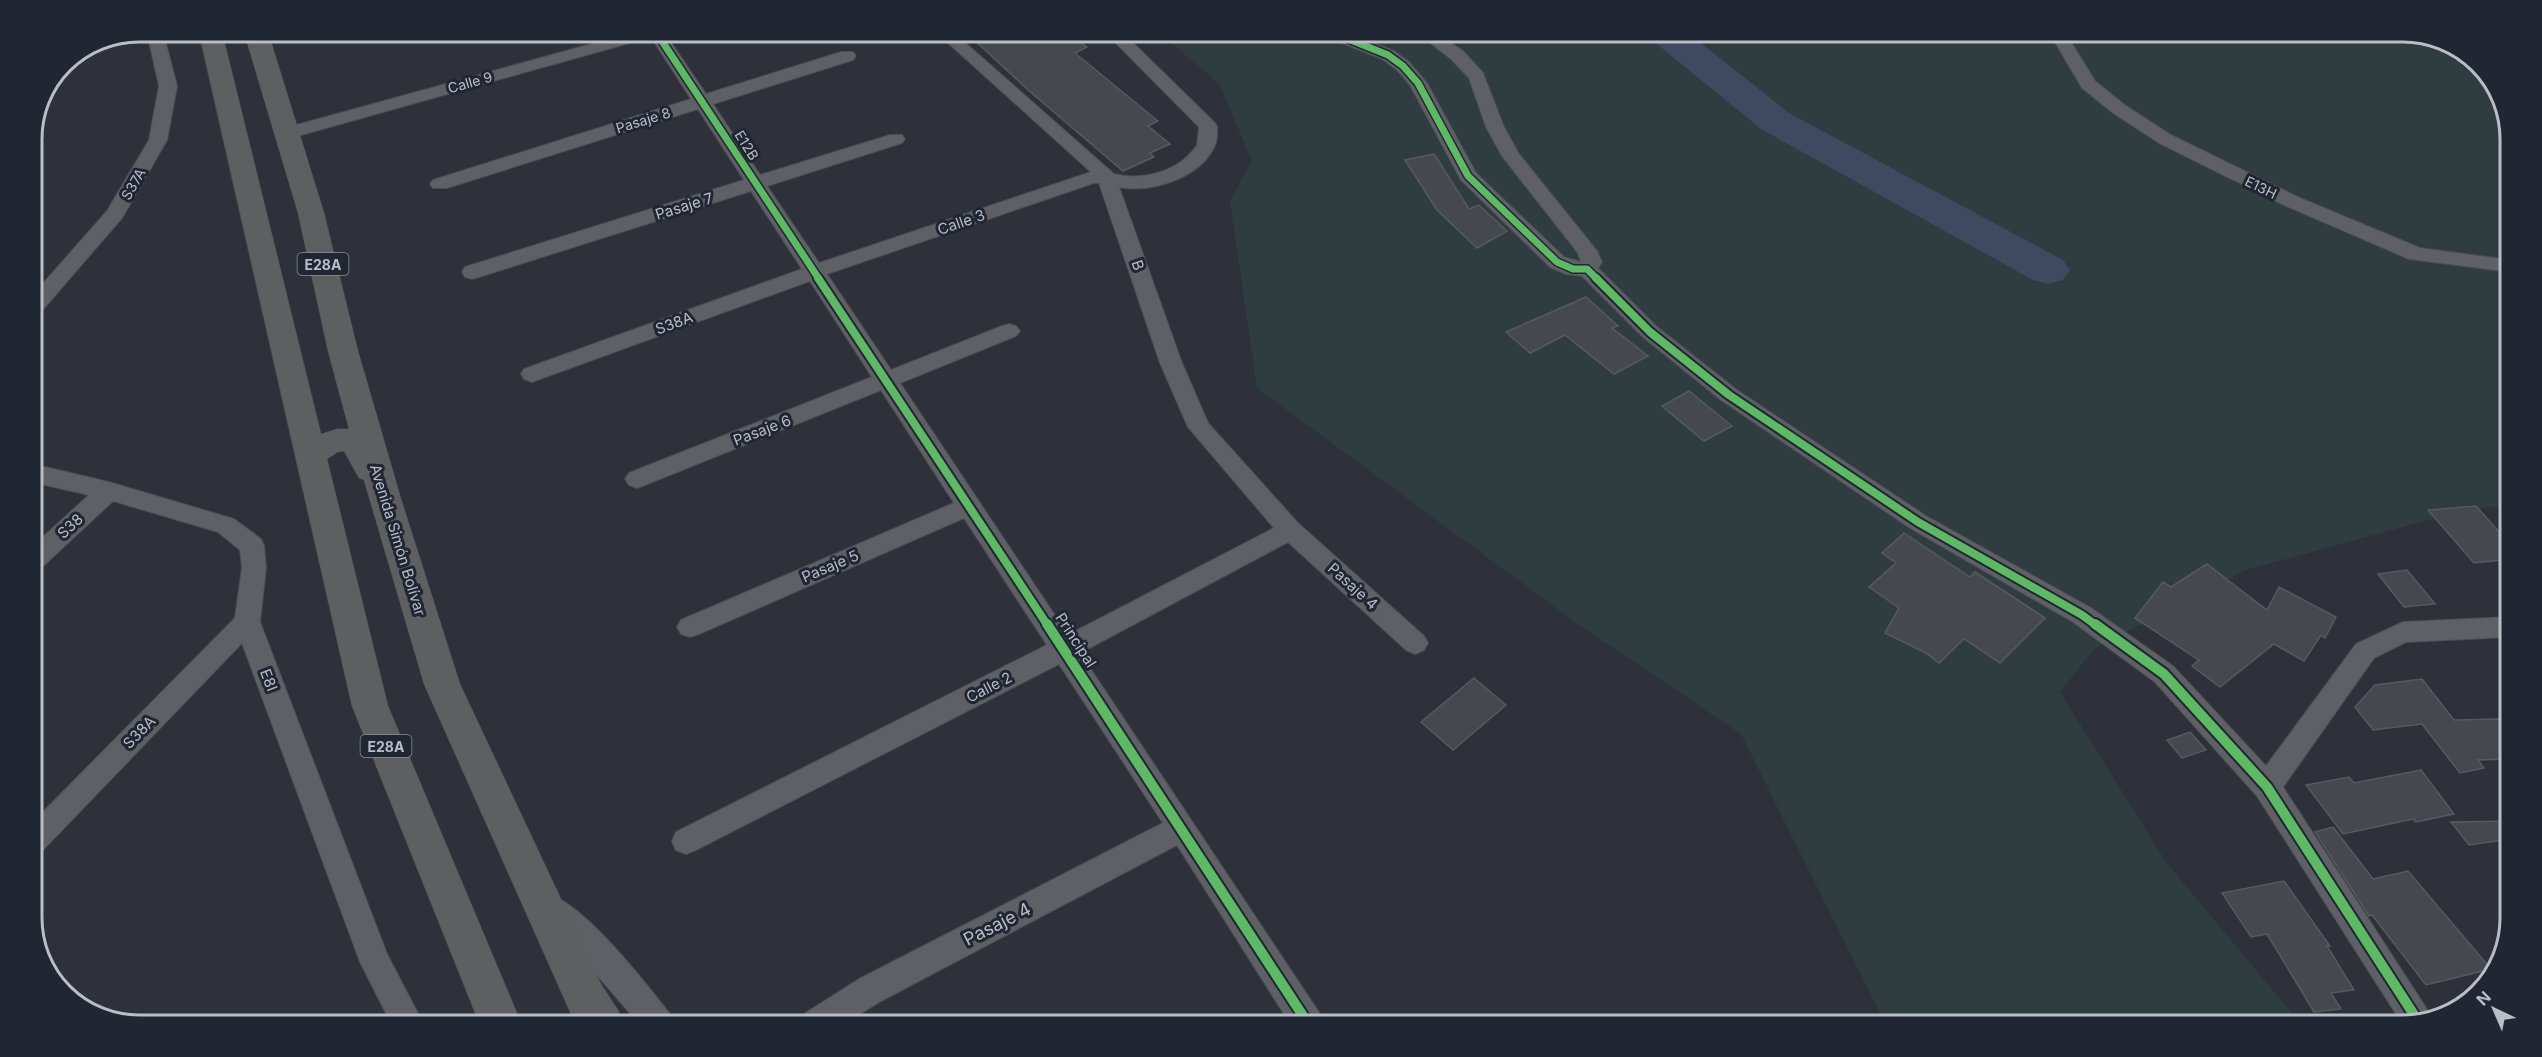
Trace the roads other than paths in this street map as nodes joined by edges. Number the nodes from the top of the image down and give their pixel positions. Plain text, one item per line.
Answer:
1 (157, 42) edge
2 (212, 42) edge
3 (259, 42) edge
4 (616, 42) edge
5 (663, 42) edge
6 (955, 42) edge
7 (1123, 42) edge
8 (1355, 42) edge
9 (1438, 42) edge
10 (2063, 42) edge
11 (847, 56) dead end
12 (703, 101) junction
13 (288, 133) junction
14 (896, 139) dead end
15 (1106, 176) junction
16 (440, 184) dead end
17 (755, 184) junction
18 (2500, 265) edge
19 (1587, 269) junction
20 (816, 271) junction
21 (472, 272) dead end
22 (42, 298) edge
23 (1009, 331) dead end
24 (531, 374) dead end
25 (888, 380) junction
26 (312, 454) junction
27 (42, 475) edge
28 (637, 479) dead end
29 (109, 491) junction
30 (385, 499) junction
31 (970, 506) junction
32 (1290, 530) junction
33 (42, 552) edge
34 (247, 622) junction
35 (690, 627) dead end
36 (2500, 628) edge
37 (1415, 643) dead end
38 (1064, 649) junction
39 (2267, 788) junction
40 (1182, 828) junction
41 (42, 832) edge
42 (686, 841) dead end
43 (543, 903) junction
44 (595, 1012) edge
45 (2414, 1014) edge
46 (403, 1015) edge
47 (495, 1015) edge
48 (650, 1015) edge
49 (832, 1015) edge
50 (1302, 1015) edge

1 - 22 street, S37A
2 - 26 highway, E28A
3 - 13 highway, Avenida Simón Bolívar / E28A
4 - 13 street, Calle 9
5 - 12 street, E12B
6 - 15 street, B
7 - 15 street
8 - 19 street
9 - 19 street
10 - 18 street, E13H
11 - 12 street, Pasaje 8
12 - 16 street, Pasaje 8
12 - 17 street, E12B
13 - 30 highway, Avenida Simón Bolívar / E28A
14 - 17 street, Pasaje 7
15 - 20 street, Calle 3
15 - 32 street, B
17 - 20 street, E12B
17 - 21 street, Pasaje 7
19 - 39 street
20 - 24 street, S38A
20 - 25 street, Principal
23 - 25 street, Pasaje 6
25 - 28 street, Pasaje 6
25 - 31 street, Principal
26 - 30 highway
26 - 47 highway, E28A
27 - 29 street, E8I
29 - 33 street, S38
29 - 34 street, E8I
30 - 43 highway, Avenida Simón Bolívar / E28A
31 - 35 street, Pasaje 5
31 - 38 street, Principal
32 - 37 street, Pasaje 4
32 - 38 street, Calle 2
34 - 41 street, S38A
34 - 46 street, E8I
36 - 39 street
38 - 40 street, Principal
38 - 42 street, Calle 2
39 - 45 street
40 - 49 street, Pasaje 4
40 - 50 street, Principal
43 - 44 highway, Avenida Simón Bolívar / E28A
43 - 48 street

